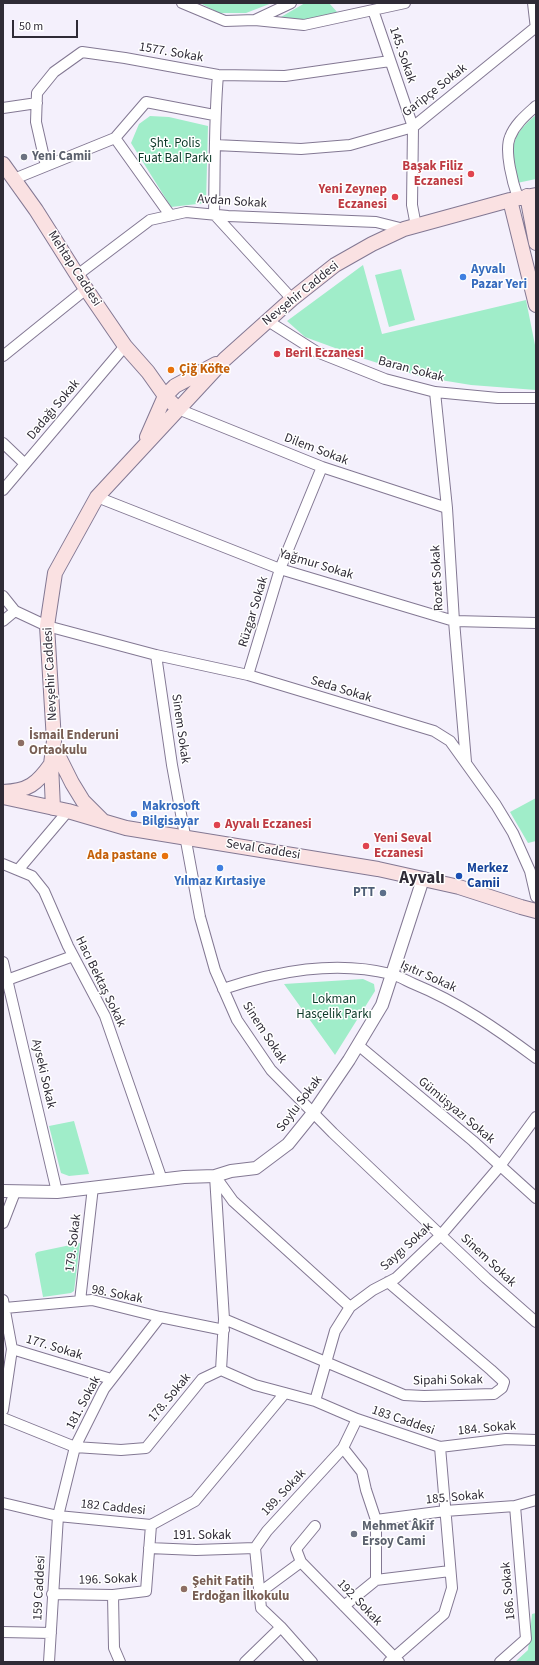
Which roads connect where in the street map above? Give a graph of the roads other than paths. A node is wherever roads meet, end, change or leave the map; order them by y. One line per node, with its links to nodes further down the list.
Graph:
1 (182, 3): 6 (street)
2 (291, 3): 6 (street)
3 (404, 3): 5 (street)
4 (533, 3): 7 (street)
5 (373, 10): 6 (street); 8 (street, 145. Sokak)
6 (254, 20)
7 (536, 28): 14 (street, Garipçe Sokak)
8 (390, 60): 9 (street, 1577. Sokak); 14 (street, 145. Sokak)
9 (218, 75): 10 (street, 1577. Sokak); 13 (street)
10 (37, 103): 12 (street); 18 (street, 1577. Sokak)
11 (536, 106): 20 (street)
12 (3, 108)
13 (214, 115): 15 (street); 16 (street)
14 (413, 127): 16 (street, Garipçe Sokak); 23 (street, 145. Sokak)
15 (115, 138): 18 (street); 22 (street)
16 (215, 145): 21 (street)
17 (3, 164): 19 (main road, Mehtap Caddesi)
18 (46, 166): 19 (street)
19 (14, 179): 25 (main road, Mehtap Caddesi)
20 (525, 197): 23 (main road, Nevşehir Caddesi); 24 (main road); 28 (main road)
21 (214, 214): 22 (street, Avdan Sokak); 23 (street, Avdan Sokak); 27 (street)
22 (170, 215): 25 (street, Avdan Sokak)
23 (410, 228): 27 (main road, Nevşehir Caddesi)
24 (536, 243)
25 (76, 276): 26 (main road, Mehtap Caddesi)
26 (86, 290): 30 (main road, Mehtap Caddesi); 31 (street)
27 (292, 299): 29 (main road, Nevşehir Caddesi)
28 (536, 305)
29 (268, 321): 32 (main road, Nevşehir Caddesi); 35 (street, Baran Sokak)
30 (125, 346): 33 (main road, Mehtap Caddesi); 42 (street, Dadağı Sokak)
31 (5, 350)
32 (225, 359): 34 (main road); 37 (main road, Nevşehir Caddesi)
33 (148, 372): 34 (main road); 36 (main road)
34 (175, 386): 36 (main road); 37 (main road)
35 (435, 392): 38 (street, Baran Sokak); 46 (street, Rozet Sokak)
36 (165, 396): 39 (main road); 41 (main road)
37 (189, 398): 39 (main road, Nevşehir Caddesi)
38 (536, 398)
39 (178, 409): 41 (main road, Nevşehir Caddesi); 43 (street, Dilem Sokak)
40 (3, 443): 42 (street)
41 (142, 447): 45 (main road, Nevşehir Caddesi)
42 (25, 464): 44 (street, Dadağı Sokak)
43 (322, 467): 46 (street, Dilem Sokak); 47 (street, Rüzgar Sokak)
44 (3, 490)
45 (97, 497): 47 (street, Yağmur Sokak); 53 (main road, Nevşehir Caddesi)
46 (447, 508): 51 (street, Rozet Sokak)
47 (280, 569): 51 (street, Yağmur Sokak); 55 (street, Rüzgar Sokak)
48 (3, 596): 49 (street)
49 (15, 611): 50 (street); 53 (street, Seda Sokak)
50 (3, 621)
51 (454, 621): 52 (street, Yağmur Sokak); 57 (street, Rozet Sokak)
52 (536, 623)
53 (48, 626): 54 (street, Seda Sokak); 56 (main road, Nevşehir Caddesi)
54 (156, 655): 55 (street, Seda Sokak); 62 (street, Sinem Sokak)
55 (248, 675): 57 (street, Seda Sokak)
56 (56, 762): 58 (main road); 60 (main road, Nevşehir Caddesi); 61 (main road)
57 (466, 762): 66 (street, Seda Sokak)
58 (3, 792)
59 (3, 796): 60 (main road, Seval Caddesi)
60 (61, 810): 61 (main road, Seval Caddesi); 64 (street)
61 (103, 821): 62 (main road, Seval Caddesi)
62 (186, 838): 65 (main road, Seval Caddesi); 74 (street, Sinem Sokak)
63 (3, 864): 64 (street, Hacı Bektaş Sokak)
64 (18, 870): 70 (street, Hacı Bektaş Sokak)
65 (422, 879): 67 (main road, Seval Caddesi); 72 (street, Soylu Sokak)
66 (536, 897)
67 (521, 907): 68 (main road, Seval Caddesi); 69 (main road, Seval Caddesi)
68 (536, 910)
69 (536, 918)
70 (73, 956): 73 (street); 81 (street, Hacı Bektaş Sokak)
71 (3, 962): 73 (street, Ayseki Sokak)
72 (392, 974): 74 (street, Işıtır Sokak); 75 (street, Soylu Sokak); 76 (street, Işıtır Sokak)
73 (7, 980): 84 (street, Ayseki Sokak)
74 (223, 989): 77 (street, Sinem Sokak)
75 (358, 1045): 77 (street, Soylu Sokak); 79 (street, Gümüşyazı Sokak)
76 (536, 1058)
77 (313, 1113): 80 (street, Soylu Sokak); 87 (street, Sinem Sokak)
78 (536, 1117): 79 (street, Saygı Sokak)
79 (500, 1166): 85 (street, Gümüşyazı Sokak); 87 (street, Saygı Sokak)
80 (215, 1176): 81 (street, Soylu Sokak); 91 (street); 93 (street)
81 (162, 1180): 82 (street, Soylu Sokak)
82 (93, 1187): 84 (street, Soylu Sokak); 89 (street, 179. Sokak)
83 (9, 1191): 84 (street, Soylu Sokak); 86 (street)
84 (57, 1192)
85 (536, 1198)
86 (3, 1223)
87 (440, 1235): 88 (street, Saygı Sokak); 94 (street, Sinem Sokak)
88 (388, 1282): 91 (street, Saygı Sokak); 97 (street, Sipahi Sokak)
89 (80, 1301): 90 (street, 98. Sokak); 92 (street, 98. Sokak)
90 (4, 1304): 96 (street)
91 (350, 1307): 97 (street, Saygı Sokak)
92 (160, 1317): 95 (street, 98. Sokak); 99 (street, 181. Sokak)
93 (224, 1319): 95 (street); 97 (street, Sipahi Sokak)
94 (536, 1322)
95 (224, 1330): 98 (street)
96 (9, 1345): 99 (street, 177. Sokak); 102 (street)
97 (326, 1362): 101 (street, Saygı Sokak)
98 (221, 1370): 100 (street, 183 Caddesi); 106 (street, 178. Sokak)
99 (111, 1379): 106 (street, 181. Sokak)
100 (285, 1393): 101 (street, 183 Caddesi); 115 (street, 182 Caddesi)
101 (315, 1402): 104 (street, 183 Caddesi)
102 (3, 1410)
103 (3, 1418): 106 (street, 178. Sokak)
104 (357, 1418): 107 (street, 183 Caddesi); 108 (street, 189. Sokak)
105 (536, 1440): 107 (street, 184. Sokak)
106 (75, 1447): 113 (street, 181. Sokak)
107 (440, 1447): 112 (street, 183 Caddesi)
108 (343, 1448): 114 (street); 118 (street, 189. Sokak)
109 (536, 1500): 111 (street, 185. Sokak)
110 (3, 1503): 113 (street, 182 Caddesi)
111 (516, 1506): 112 (street, 185. Sokak); 134 (street, 186. Sokak)
112 (445, 1511): 114 (street, 185. Sokak); 120 (street, 183 Caddesi)
113 (58, 1516): 115 (street, 182 Caddesi); 123 (street, 159 Caddesi)
114 (376, 1520): 121 (street)
115 (151, 1525): 117 (street, 196. Sokak)
116 (315, 1526): 119 (street)
117 (149, 1548): 118 (street, 191. Sokak); 124 (street, 196. Sokak)
118 (254, 1548): 122 (street)
119 (301, 1562): 122 (street); 125 (street, 192. Sokak)
120 (450, 1571): 121 (street); 129 (street, 183 Caddesi)
121 (376, 1580): 125 (street)
122 (259, 1593): 126 (street)
123 (52, 1594): 124 (street, 196. Sokak); 128 (street, 159 Caddesi)
124 (113, 1595): 131 (street)
125 (344, 1606): 129 (street, 192. Sokak)
126 (281, 1627): 132 (street); 133 (street)
127 (3, 1632): 128 (street)
128 (51, 1633): 130 (street, 159 Caddesi)
129 (394, 1660)
130 (49, 1662)
131 (120, 1662)
132 (246, 1662)
133 (312, 1662)
134 (500, 1662)

